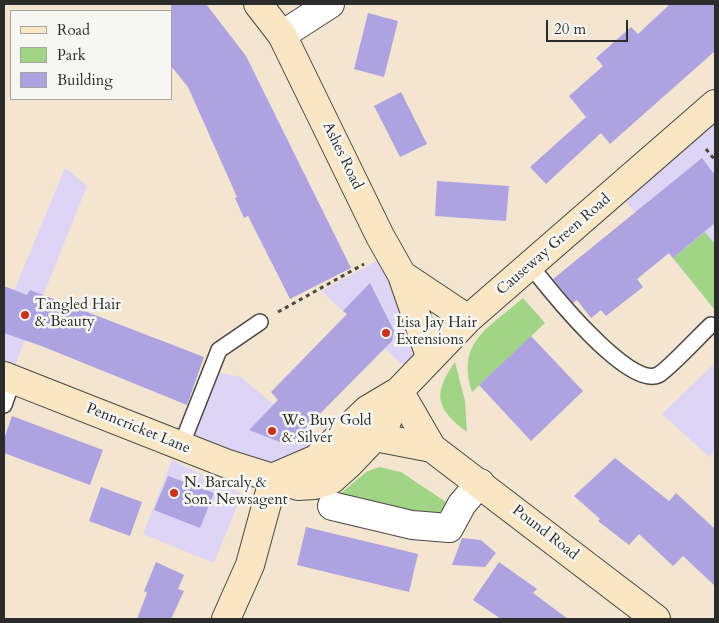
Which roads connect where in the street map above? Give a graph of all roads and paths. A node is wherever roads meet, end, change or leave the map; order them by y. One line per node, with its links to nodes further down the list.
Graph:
1 (258, 4): 3 (street, Ashes Road)
2 (330, 4): 3 (street)
3 (282, 35): 7 (street, Ashes Road)
4 (715, 104): 6 (street, Causeway Green Road)
5 (365, 264): 9 (path)
6 (530, 265): 8 (street, Causeway Green Road); 10 (lane)
7 (402, 275): 8 (street, Ashes Road); 11 (street, Ashes Road)
8 (468, 319): 11 (street, Causeway Green Road)
9 (260, 322): 15 (lane)
10 (711, 325)
11 (430, 356): 14 (street, Causeway Green Road)
12 (8, 378): 13 (lane); 15 (street, Penncricket Lane)
13 (4, 405)
14 (384, 413): 16 (street, Pound Road); 16 (street, Pound Road); 17 (street, Causeway Green Road)
15 (181, 446): 17 (street, Penncricket Lane)
16 (420, 446): 18 (street, Pound Road)
17 (274, 477): 20 (street)
18 (480, 482): 19 (street); 21 (street, Pound Road)
19 (332, 506)
20 (226, 619)
21 (656, 619)

